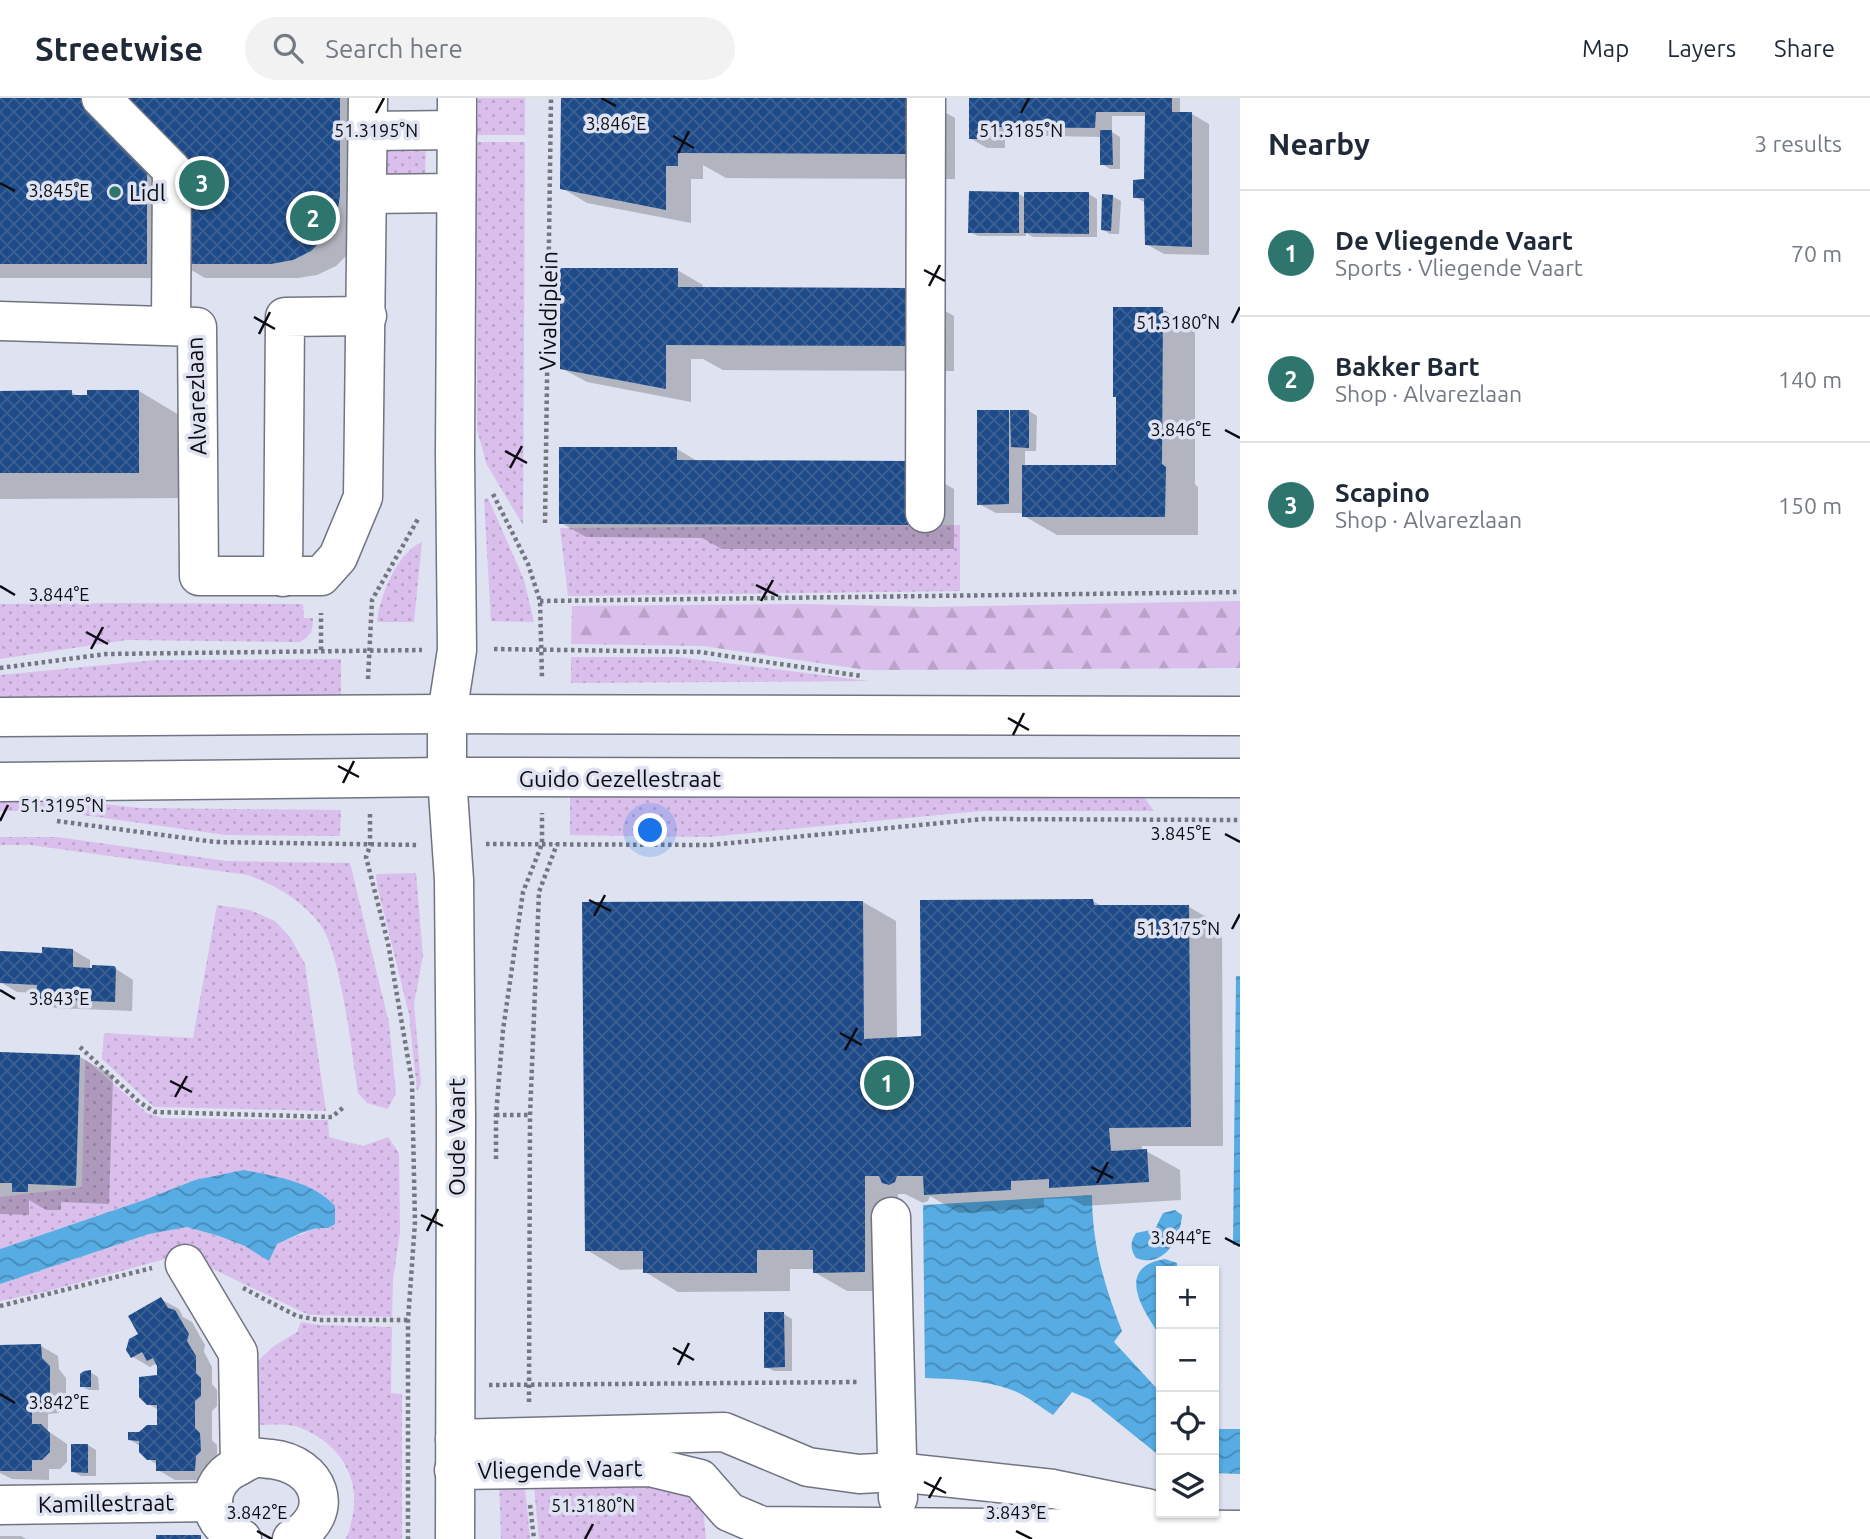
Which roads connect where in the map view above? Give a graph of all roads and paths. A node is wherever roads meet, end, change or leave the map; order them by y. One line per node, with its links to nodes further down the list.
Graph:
1 (101, 98): 10 (street, Alvarezlaan)
2 (551, 98): 14 (path, Vivaldiplein)
3 (926, 98): 12 (street)
4 (457, 114): 5 (street, Alvarezlaan); 6 (street, Alvarezlaan)
5 (368, 115): 7 (street, Alvarezlaan)
6 (456, 193): 7 (street); 11 (street, Alvarezlaan)
7 (368, 194): 8 (street, Alvarezlaan)
8 (367, 316): 15 (street, Alvarezlaan); 15 (street)
9 (0, 321): 10 (street)
10 (171, 325): 15 (street, Alvarezlaan)
11 (455, 456): 17 (path); 20 (street, Alvarezlaan)
12 (925, 513)
13 (420, 516): 18 (path)
14 (545, 523)
15 (283, 577)
16 (1240, 592): 17 (path)
17 (540, 601): 19 (path)
18 (0, 668)
19 (863, 676)
20 (447, 714): 21 (street); 22 (street); 23 (street, Oude Vaart)
21 (1240, 716)
22 (0, 717)
23 (447, 778): 24 (street, Guido Gezellestraat); 25 (street, Guido Gezellestraat); 41 (street, Oude Vaart)
24 (1240, 778)
25 (0, 782)
26 (50, 820): 53 (path)
27 (1240, 820): 28 (path)
28 (557, 844): 31 (path); 32 (path)
29 (80, 1047): 30 (path)
30 (344, 1107)
31 (496, 1115): 32 (path); 33 (path)
32 (530, 1115): 39 (path)
33 (496, 1167)
34 (891, 1217): 37 (street)
35 (185, 1264): 42 (street)
36 (493, 1372): 38 (path)
37 (895, 1380): 39 (path); 43 (street)
38 (493, 1385): 39 (path); 40 (path)
39 (529, 1385): 40 (path)
40 (516, 1448): 41 (street, Vliegende Vaart); 44 (street, Vliegende Vaart); 47 (street, Vliegende Vaart); 55 (path)
41 (454, 1455): 54 (street, Oude Vaart)
42 (240, 1465): 45 (street); 52 (street)
43 (897, 1472): 44 (street, Vliegende Vaart); 49 (street); 50 (street, Vliegende Vaart)
44 (859, 1474): 49 (street)
45 (213, 1502): 46 (street, Kamillestraat); 51 (street)
46 (0, 1505)
47 (729, 1526): 49 (street, Vliegende Vaart)
48 (1240, 1530): 50 (street, Vliegende Vaart)
49 (881, 1533): 50 (street, Vliegende Vaart)
50 (1198, 1535)
51 (241, 1539)
52 (292, 1539)
53 (408, 1539)
54 (455, 1539)
55 (534, 1539)

